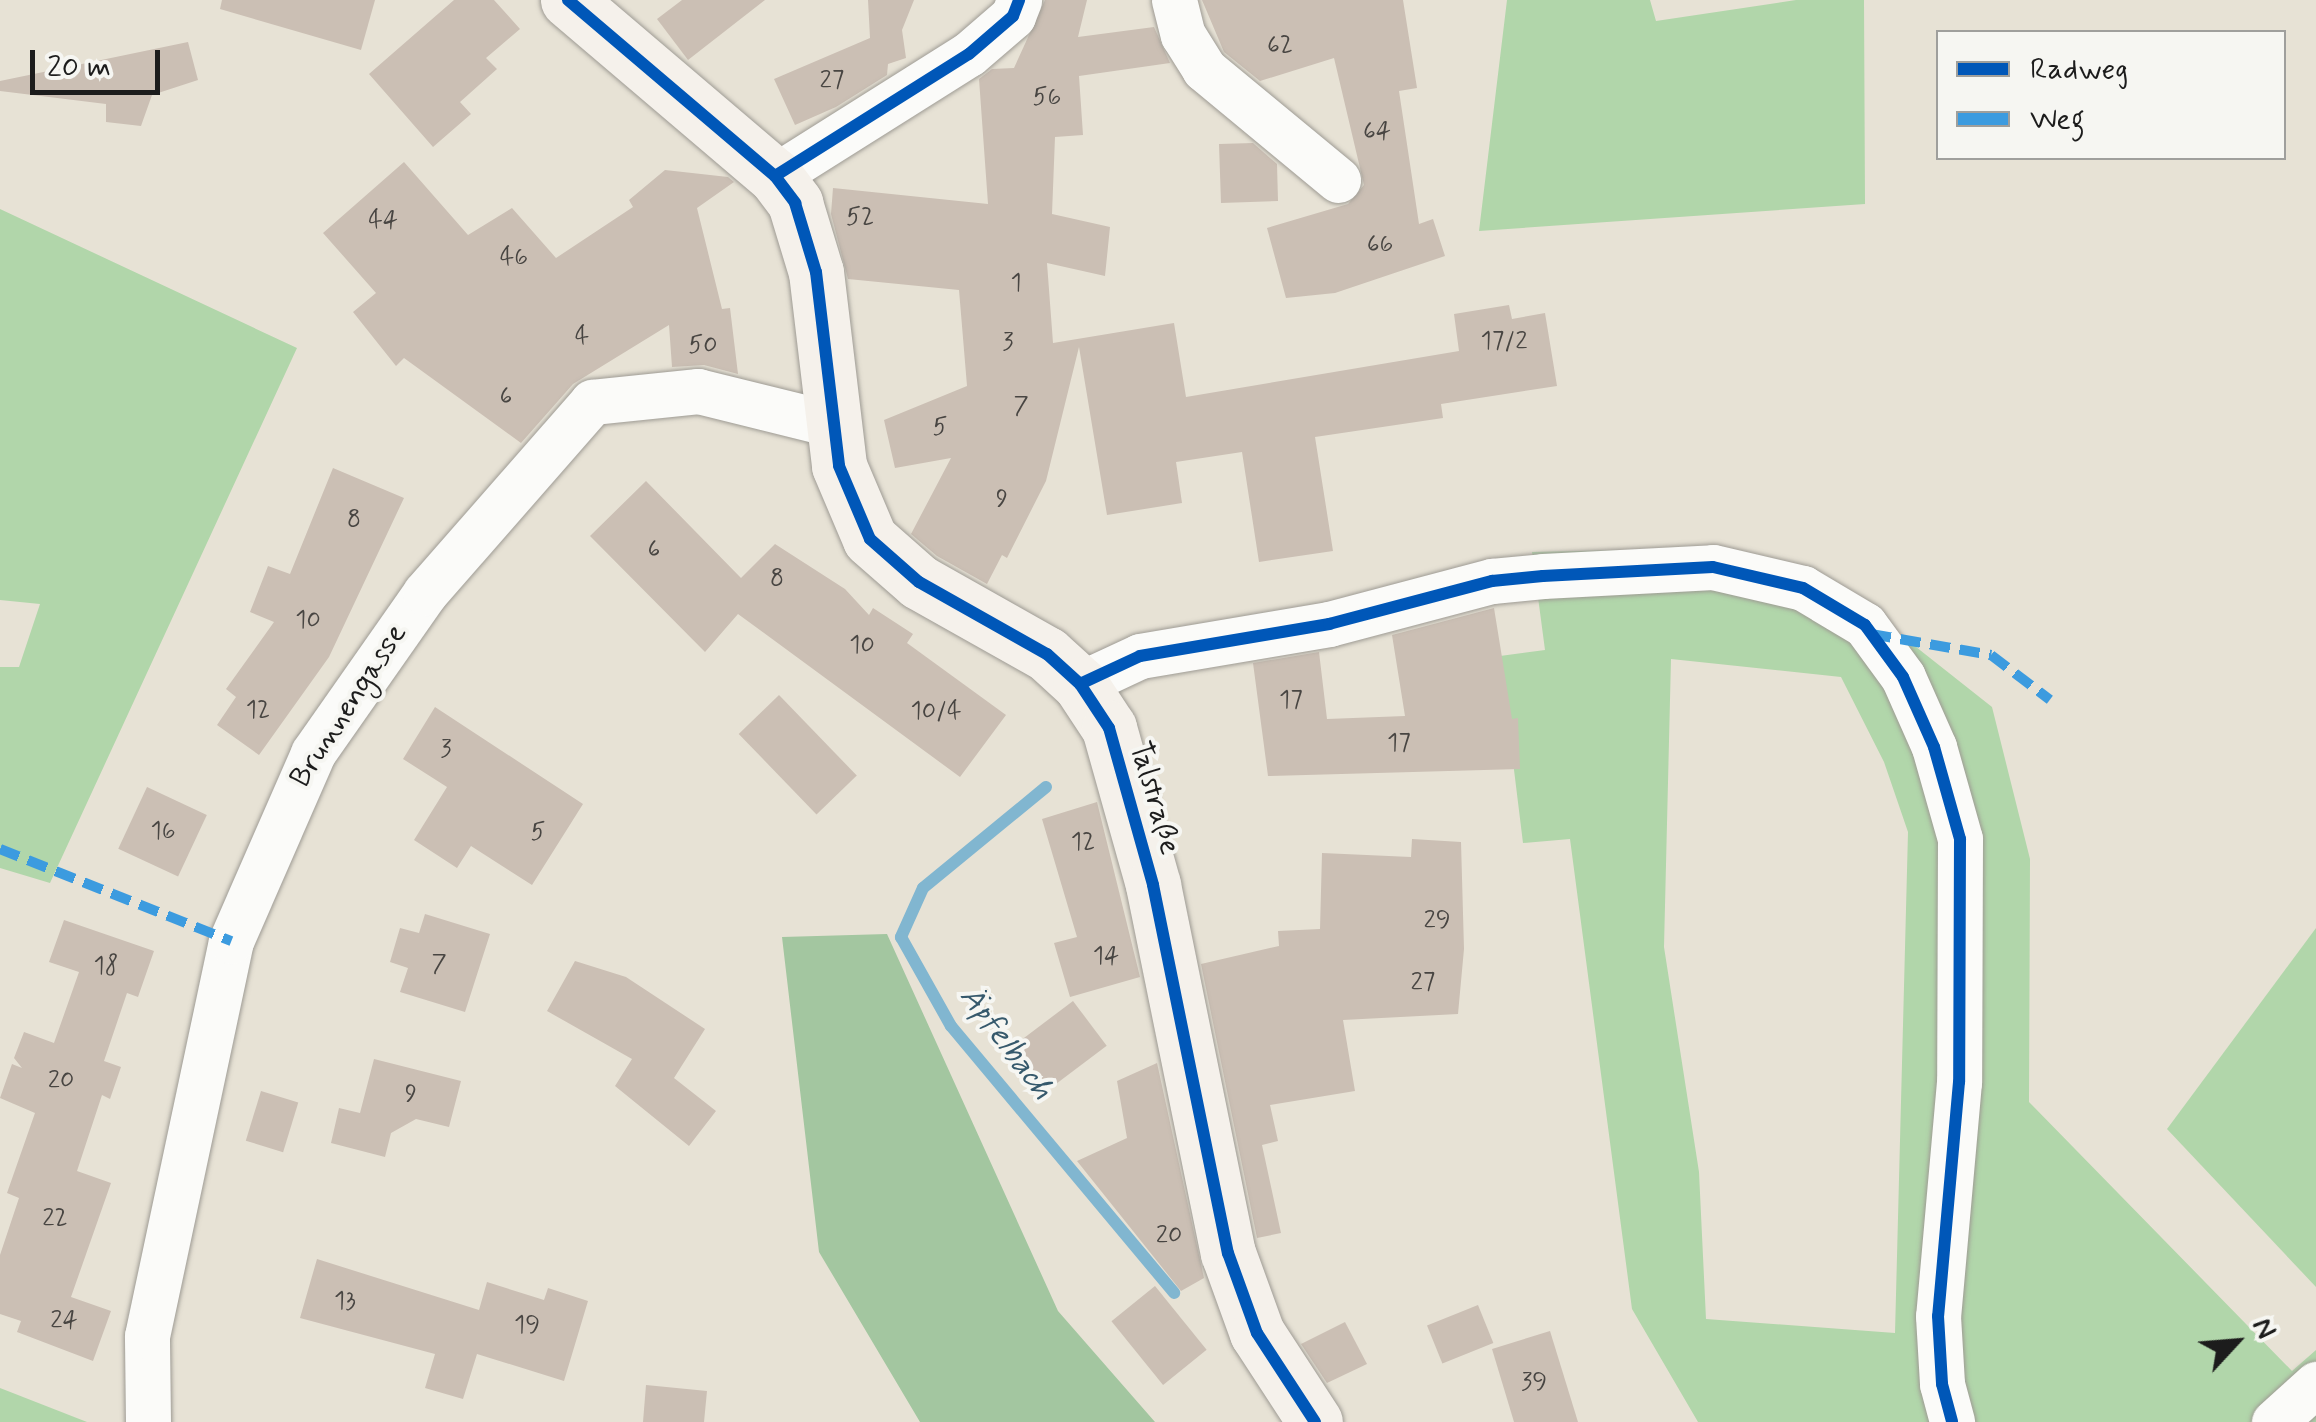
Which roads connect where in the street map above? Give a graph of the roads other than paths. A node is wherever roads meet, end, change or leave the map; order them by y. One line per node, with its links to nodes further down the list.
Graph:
1 (568, 0): 4 (street, Talstraße)
2 (1020, 0): 4 (street)
3 (1174, 0): 5 (street)
4 (776, 176): 6 (street, Talstraße)
5 (1338, 180)
6 (831, 424): 7 (street, Talstraße); 9 (street, Brunnengasse)
7 (1080, 684): 10 (street, Talstraße); 11 (street)
8 (2316, 1384): 12 (street)
9 (148, 1422)
10 (1315, 1422)
11 (1952, 1422)
12 (2274, 1422)

